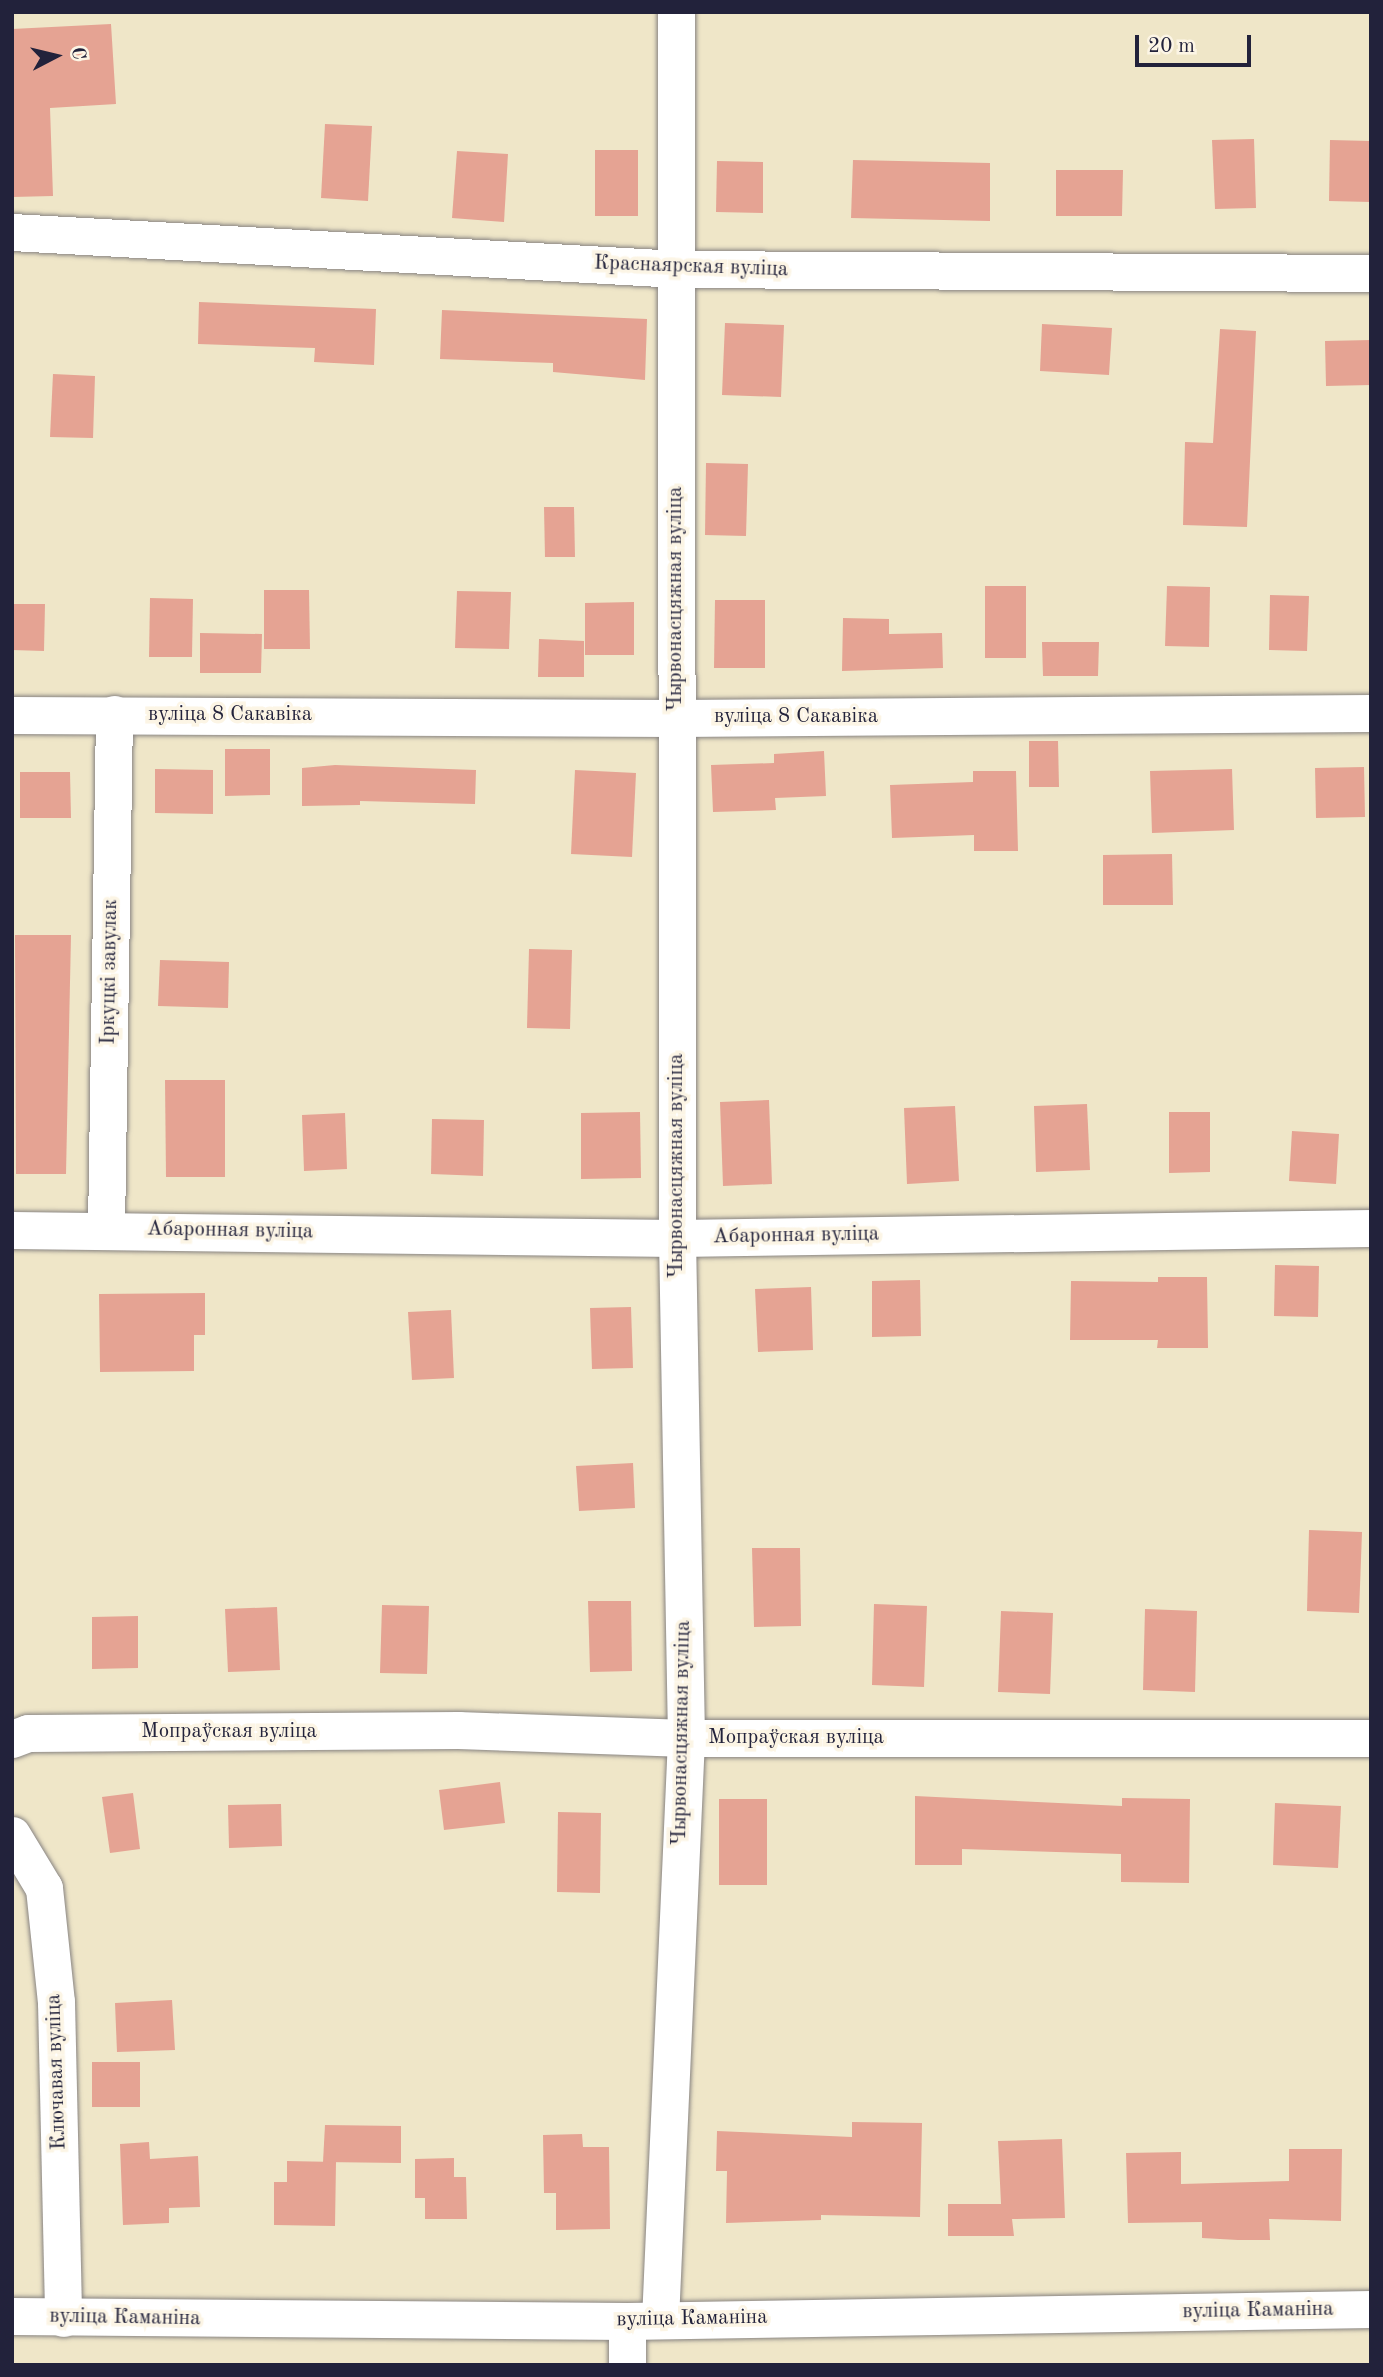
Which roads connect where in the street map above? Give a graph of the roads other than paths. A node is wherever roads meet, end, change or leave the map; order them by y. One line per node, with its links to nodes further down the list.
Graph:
1 (676, 12): 3 (street, Чырвонасцяжная вуліца)
2 (12, 232): 3 (street, Краснаярская вуліца)
3 (677, 270): 4 (street, Краснаярская вуліца); 8 (street, Чырвонасцяжная вуліца)
4 (1371, 273)
5 (1371, 713): 8 (street, вуліца 8 Сакавіка)
6 (12, 715): 7 (street, вуліца 8 Сакавіка)
7 (114, 715): 8 (street, вуліца 8 Сакавіка); 10 (street, Іркуцкі завулак)
8 (676, 718): 12 (street, Чырвонасцяжная вуліца)
9 (1371, 1228): 12 (street, Абаронная вуліца)
10 (106, 1229): 11 (street, Абаронная вуліца); 12 (street, Абаронная вуліца)
11 (12, 1230)
12 (677, 1238): 13 (street, Чырвонасцяжная вуліца)
13 (686, 1738): 14 (street, Мопраўская вуліца); 15 (street, Мопраўская вуліца); 20 (street, Чырвонасцяжная вуліца)
14 (1371, 1738)
15 (12, 1739)
16 (12, 1835): 19 (street, Ключавая вуліца)
17 (1371, 2309): 20 (street, вуліца Каманіна)
18 (12, 2316): 19 (street, вуліца Каманіна)
19 (63, 2318): 20 (street, вуліца Каманіна)
20 (644, 2320): 21 (street, Чырвонасцяжная вуліца)
21 (627, 2365)

